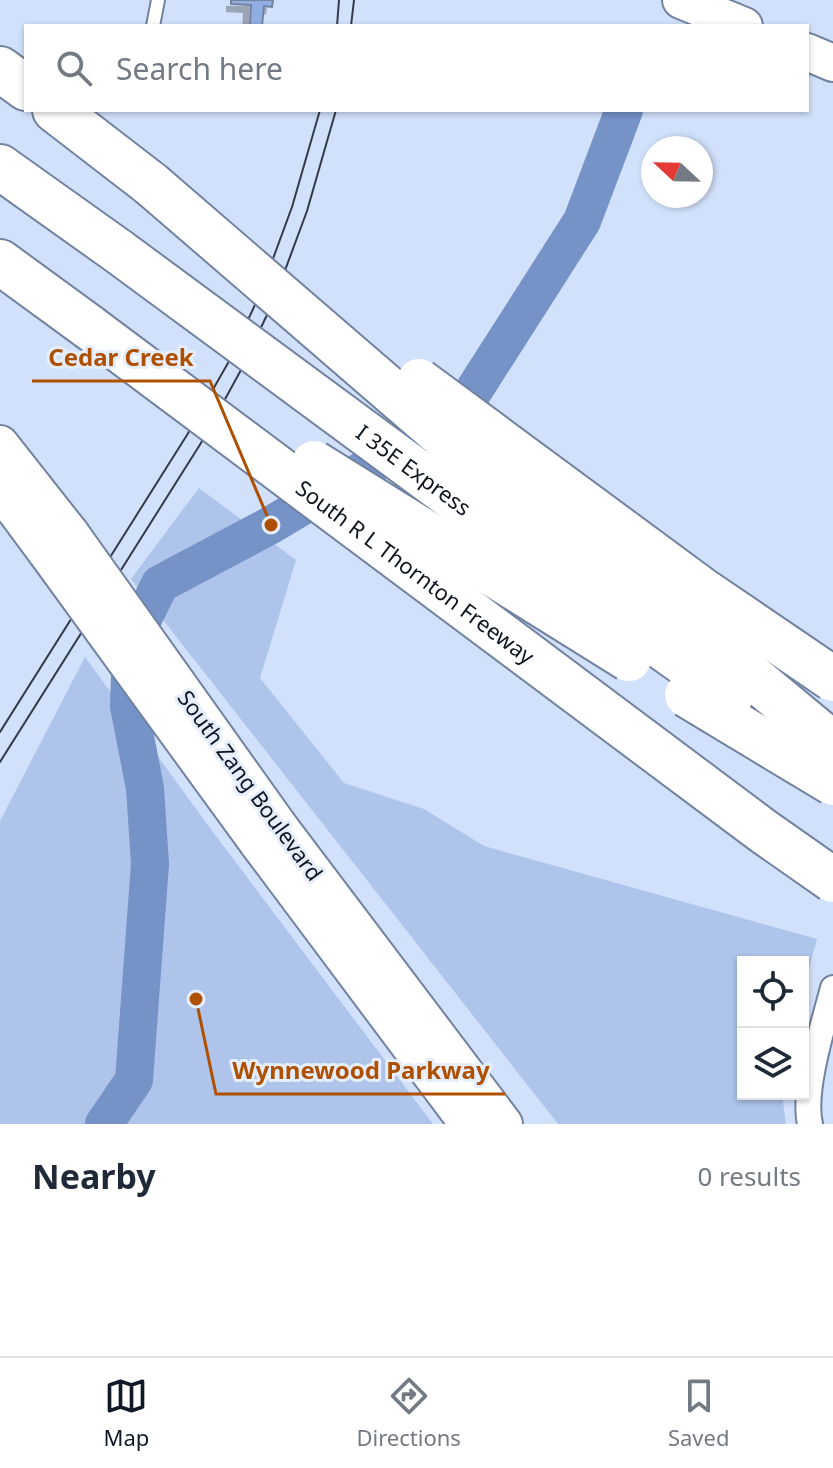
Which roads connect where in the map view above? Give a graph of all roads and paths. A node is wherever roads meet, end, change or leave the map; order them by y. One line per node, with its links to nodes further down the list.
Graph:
1 (158, 0): 3 (lane)
2 (681, 0): 4 (main road)
3 (153, 24)
4 (739, 24)
5 (809, 53): 6 (main road)
6 (833, 63)
7 (0, 69): 8 (highway)
8 (24, 87)
9 (58, 112): 11 (highway)
10 (0, 167): 19 (highway, I 35E Express, bridge)
11 (151, 184): 17 (highway, bridge); 18 (highway, bridge)
12 (0, 262): 13 (highway, South R L Thornton Freeway)
13 (89, 327): 20 (highway, bridge); 22 (highway, South R L Thornton Freeway, bridge)
14 (0, 444): 16 (main road, South Zang Boulevard)
15 (0, 490): 16 (main road, South Zang Boulevard)
16 (58, 543): 21 (main road, South Zang Boulevard, bridge)
17 (833, 679)
18 (833, 744)
19 (833, 767)
20 (833, 783)
21 (268, 834): 24 (main road, South Zang Boulevard); 25 (main road, South Zang Boulevard)
22 (833, 880)
23 (833, 988): 26 (street)
24 (468, 1124)
25 (504, 1124)
26 (810, 1124)

